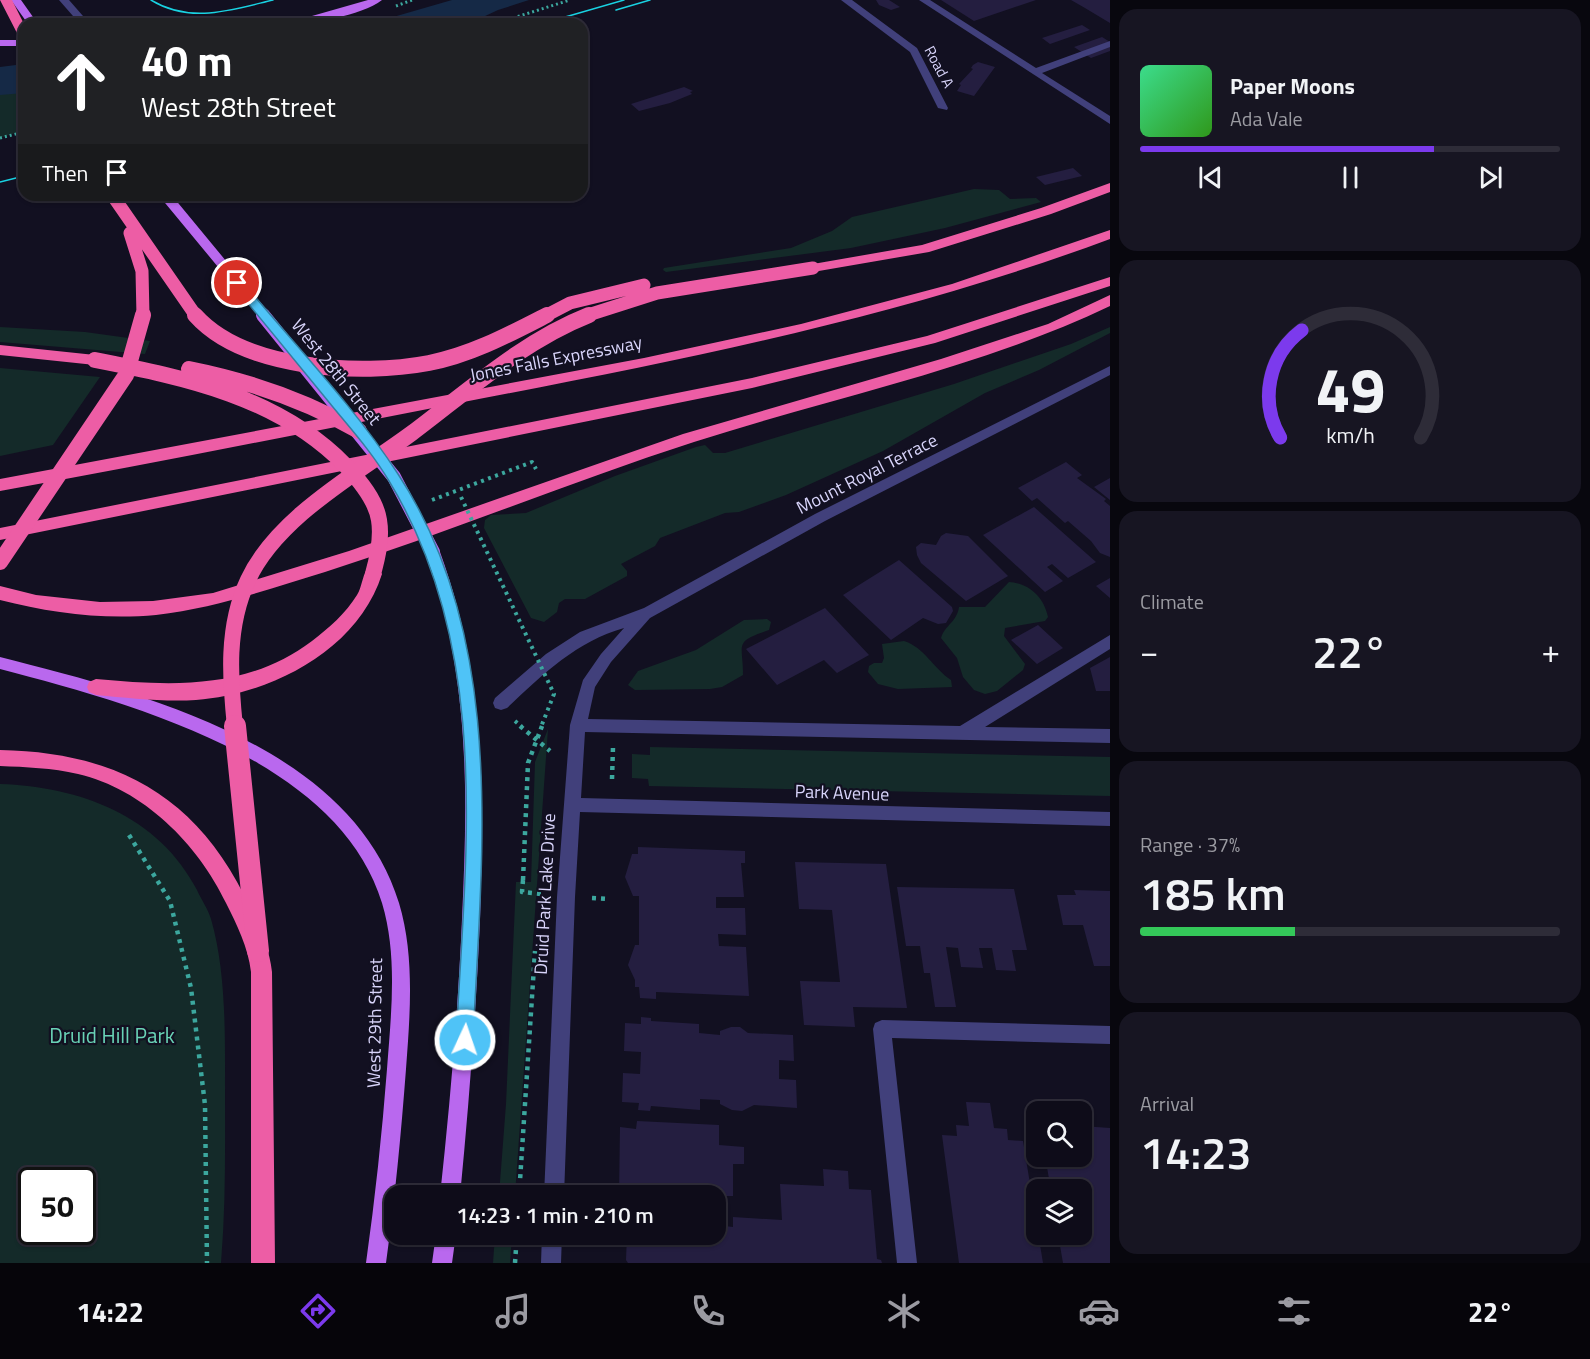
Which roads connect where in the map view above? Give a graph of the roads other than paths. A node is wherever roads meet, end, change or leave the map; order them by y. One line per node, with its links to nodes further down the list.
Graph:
1 (6, 0): 10 (highway)
2 (16, 0): 7 (main road)
3 (64, 0): 8 (street)
4 (377, 0): 9 (main road)
5 (846, 0): 15 (street, Road A)
6 (924, 0): 14 (street)
7 (29, 18)
8 (80, 18)
9 (316, 18)
10 (18, 23)
11 (0, 43): 12 (main road)
12 (18, 43)
13 (1110, 44): 14 (street)
14 (1035, 72): 16 (street)
15 (943, 108)
16 (1110, 121)
17 (1110, 187): 22 (highway)
18 (116, 201): 31 (highway, bridge)
19 (117, 201): 22 (highway, bridge)
20 (170, 201): 28 (main road, West 28th Street, bridge)
21 (1110, 234): 29 (highway, Jones Falls Expressway)
22 (813, 268): 44 (highway, bridge)
23 (1110, 280): 30 (highway)
24 (1110, 300): 32 (highway)
25 (0, 350): 26 (highway)
26 (95, 360): 28 (highway, bridge); 36 (highway, bridge)
27 (1110, 369): 33 (street, Mount Royal Terrace)
28 (359, 431): 46 (main road, West 28th Street, bridge)
29 (0, 485)
30 (0, 534)
31 (0, 562)
32 (0, 592)
33 (644, 615): 37 (street); 38 (street, Druid Park Lake Drive)
34 (1110, 641): 39 (street)
35 (0, 663): 36 (main road, West 29th Street)
36 (96, 687): 51 (main road, West 29th Street)
37 (501, 703)
38 (578, 725): 39 (street); 42 (street, Druid Park Lake Drive)
39 (962, 733): 40 (street)
40 (1110, 736)
41 (0, 758): 44 (highway, bridge)
42 (573, 805): 43 (street, Park Avenue); 47 (street, Druid Park Lake Drive)
43 (1110, 819)
44 (258, 951): 50 (highway)
45 (1110, 1035): 54 (street)
46 (451, 1185)
47 (554, 1185)
48 (444, 1245): 52 (main road)
49 (552, 1245): 53 (street)
50 (263, 1263)
51 (376, 1263)
52 (442, 1263)
53 (551, 1263)
54 (907, 1263)

